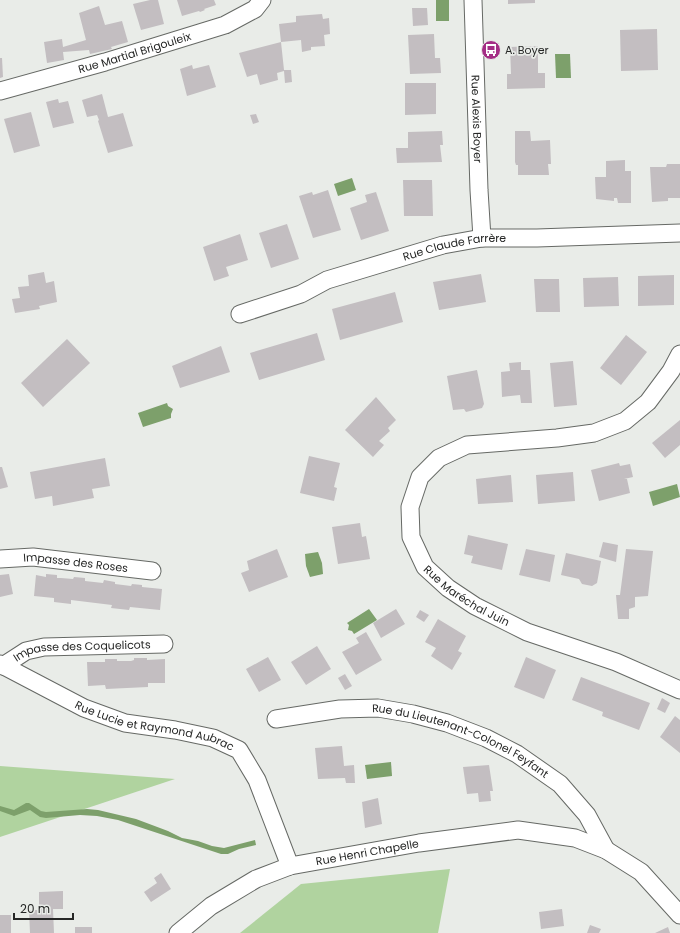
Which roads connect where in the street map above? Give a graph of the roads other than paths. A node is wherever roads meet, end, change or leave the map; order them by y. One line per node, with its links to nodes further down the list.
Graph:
1 (262, 0): 3 (street, Rue Martial Brigouleix)
2 (474, 0): 5 (street, Rue Alexis Boyer)
3 (0, 91)
4 (680, 233): 5 (street, Rue Claude Farrère)
5 (482, 238): 6 (street, Rue Claude Farrère)
6 (240, 314)
7 (680, 354): 12 (street, Rue Maréchal Juin)
8 (0, 560): 9 (street, Impasse des Roses)
9 (152, 571)
10 (164, 644): 11 (street, Impasse des Coquelicots)
11 (2, 665): 15 (street, Rue Lucie et Raymond Aubrac)
12 (679, 686)
13 (276, 719): 14 (street, Rue du Lieutenant-Colonel Feyfant)
14 (606, 850): 15 (street, Rue Henri Chapelle); 16 (street, Rue Henri Chapelle)
15 (290, 866): 17 (street, Rue Henri Chapelle)
16 (680, 915)
17 (178, 933)

